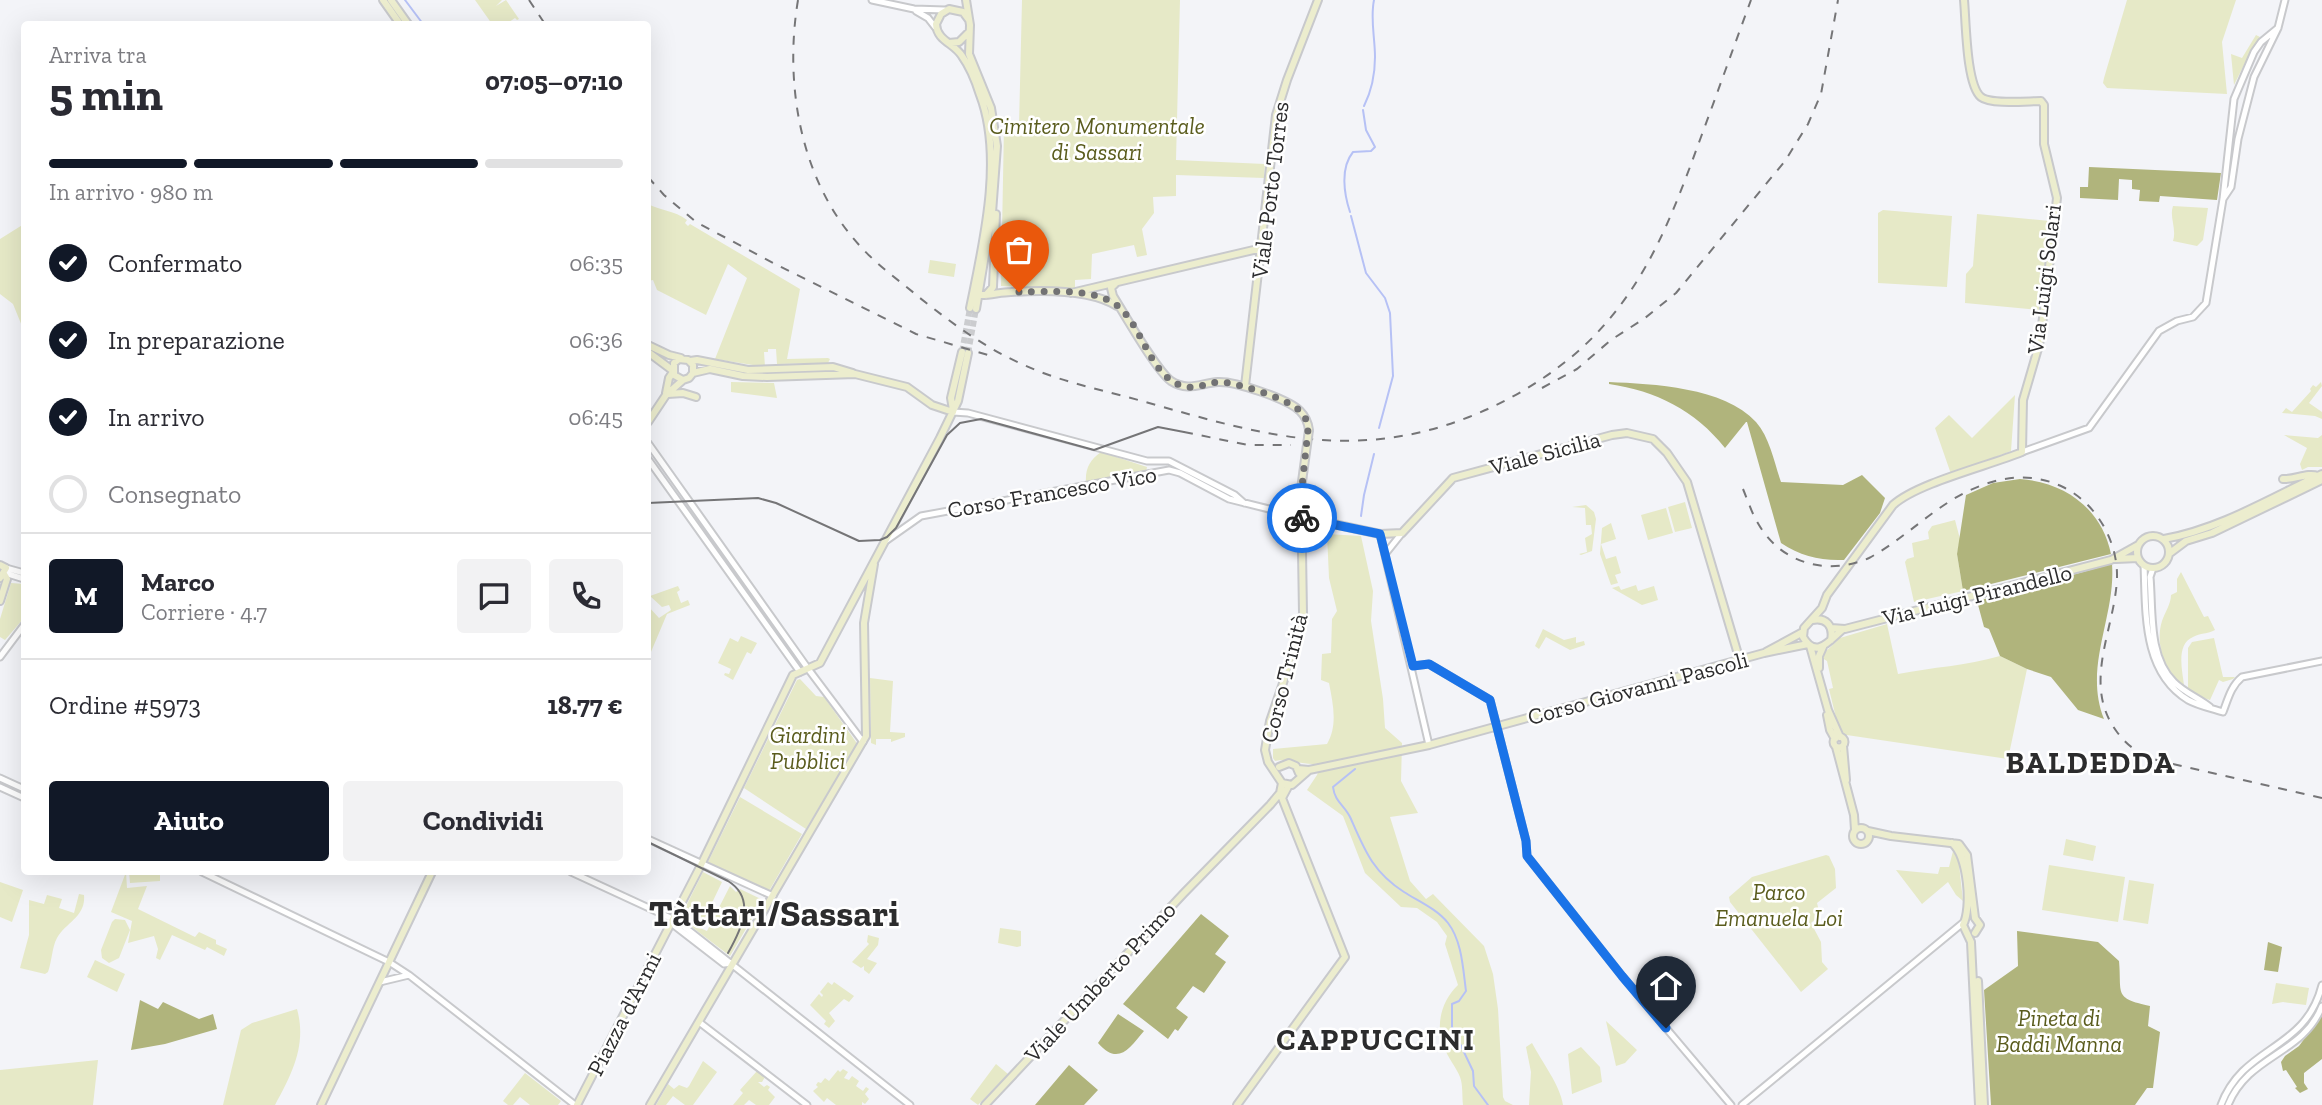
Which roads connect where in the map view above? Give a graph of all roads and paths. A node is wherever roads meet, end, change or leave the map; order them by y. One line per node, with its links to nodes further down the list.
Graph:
1 (383, 0): 12 (main road)
2 (391, 0): 13 (main road)
3 (872, 0): 9 (street)
4 (966, 0): 11 (main road)
5 (1318, 0): 24 (main road, Viale Porto Torres)
6 (1964, 0): 47 (main road, Via Luigi Solari)
7 (2285, 0): 14 (street)
8 (958, 1): 10 (main road)
9 (914, 9): 10 (street); 15 (street)
10 (948, 10): 11 (main road); 15 (main road)
11 (969, 20): 16 (main road)
12 (398, 21)
13 (406, 21)
14 (2278, 28): 17 (street); 18 (street)
15 (937, 29): 19 (main road)
16 (969, 31): 19 (main road); 22 (main road)
17 (2267, 36): 18 (street); 20 (street)
18 (2275, 36): 21 (street)
19 (944, 40): 27 (main road)
20 (2261, 41): 21 (street); 23 (street)
21 (2270, 47): 23 (street)
22 (995, 189): 25 (main road); 30 (main road)
23 (2223, 199): 47 (street)
24 (1262, 248): 26 (main road); 41 (main road, Viale Porto Torres)
25 (993, 279): 28 (main road); 30 (main road)
26 (1116, 282): 29 (main road); 31 (main road)
27 (974, 287): 30 (main road); 30 (main road)
28 (1010, 292): 29 (main road); 30 (main road)
29 (1072, 293): 31 (main road)
30 (982, 295)
31 (1121, 310): 41 (main road, Corso Trinità)
32 (651, 346): 35 (main road)
33 (965, 352): 44 (main road)
34 (651, 354): 37 (main road)
35 (682, 358): 36 (main road); 37 (main road)
36 (690, 361): 38 (main road); 39 (main road)
37 (671, 373): 40 (main road); 42 (main road)
38 (855, 374): 39 (main road); 44 (main road)
39 (695, 375): 40 (main road)
40 (683, 380): 42 (main road)
41 (1245, 386): 54 (main road, Corso Trinità, bridge)
42 (666, 395): 43 (main road); 45 (main road)
43 (695, 397)
44 (953, 412): 48 (street, Corso Francesco Vico); 59 (main road)
45 (651, 418)
46 (651, 447): 88 (street)
47 (2022, 452): 73 (main road)
48 (1149, 461): 50 (street); 53 (street, Corso Francesco Vico)
49 (651, 462): 89 (street)
50 (1149, 474): 53 (street, Corso Francesco Vico); 59 (street, Corso Francesco Vico)
51 (2321, 477): 52 (main road); 58 (main road); 61 (main road)
52 (2283, 479)
53 (1245, 504): 54 (street)
54 (1301, 517): 56 (main road); 95 (main road, Corso Trinità)
55 (1402, 533): 57 (main road); 62 (street); 85 (main road, Viale Sicilia)
56 (1380, 534): 57 (main road); 62 (street)
57 (1391, 534): 62 (street)
58 (2164, 539): 60 (main road); 61 (main road)
59 (887, 540): 63 (main road)
60 (2138, 545): 64 (main road); 65 (main road, Via Luigi Pirandello)
61 (2170, 552): 67 (main road)
62 (1386, 553): 87 (street)
63 (876, 556): 70 (main road); 72 (main road)
64 (2138, 558): 65 (main road, Via Luigi Pirandello); 66 (main road)
65 (2111, 560): 78 (main road, Via Luigi Pirandello)
66 (2144, 565): 67 (main road); 91 (street)
67 (2154, 568): 91 (street)
68 (2, 572): 69 (street); 71 (main road)
69 (21, 575)
70 (853, 599): 72 (main road); 88 (main road)
71 (0, 601)
72 (866, 603): 93 (main road)
73 (1822, 608): 74 (main road); 75 (main road)
74 (1812, 620): 75 (main road); 79 (main road)
75 (1826, 621): 76 (main road)
76 (1831, 628): 78 (main road, Via Luigi Pirandello); 80 (main road)
77 (21, 629): 84 (street)
78 (1842, 630): 80 (main road, Via Luigi Pirandello)
79 (1803, 632): 81 (main road); 83 (main road, Corso Giovanni Pascoli)
80 (1830, 640): 82 (main road)
81 (1809, 645): 82 (main road); 83 (main road, Corso Giovanni Pascoli); 90 (main road)
82 (1823, 647): 90 (main road)
83 (1764, 653): 85 (main road, Corso Giovanni Pascoli)
84 (0, 657)
85 (1741, 661): 92 (main road, Corso Giovanni Pascoli)
86 (2322, 662): 91 (street)
87 (1413, 666): 92 (street); 94 (street)
88 (809, 670): 89 (main road); 93 (street)
89 (800, 672): 107 (main road, Piazza d'Armi)
90 (1819, 673): 103 (main road)
91 (2210, 708)
92 (1496, 726): 94 (main road, Corso Giovanni Pascoli); 132 (street)
93 (863, 742): 111 (main road)
94 (1429, 745): 97 (main road, Corso Giovanni Pascoli)
95 (1266, 759): 96 (main road); 99 (main road)
96 (1279, 767): 97 (main road); 99 (main road)
97 (1298, 773): 99 (main road, Corso Giovanni Pascoli)
98 (0, 778): 101 (street)
99 (1282, 782): 130 (main road, Viale Umberto Primo); 131 (main road)
100 (0, 787): 102 (street)
101 (21, 788)
102 (21, 797)
103 (1862, 830): 104 (main road); 106 (main road); 106 (main road)
104 (1891, 836): 106 (main road); 114 (main road)
105 (651, 840): 107 (street)
106 (1868, 840)
107 (701, 864): 111 (street); 115 (main road, Piazza d'Armi)
108 (208, 875): 118 (street)
109 (431, 875): 118 (main road)
110 (578, 875): 112 (street)
111 (773, 896): 119 (main road)
112 (655, 910): 113 (street); 115 (street)
113 (653, 918)
114 (1969, 920): 116 (street); 117 (main road); 117 (main road)
115 (672, 921): 119 (street); 126 (main road, Piazza d'Armi)
116 (1955, 930): 117 (street); 133 (street)
117 (1970, 933): 134 (main road); 135 (main road)
118 (389, 962): 120 (street); 121 (main road)
119 (732, 964): 124 (main road); 129 (street)
120 (409, 975): 121 (street); 126 (street)
121 (380, 982): 125 (main road)
122 (2322, 985): 136 (street)
123 (2322, 1006): 137 (street)
124 (699, 1022): 127 (main road); 128 (street)
125 (321, 1105)
126 (576, 1105)
127 (650, 1105)
128 (807, 1105)
129 (910, 1105)
130 (985, 1105)
131 (1237, 1105)
132 (1731, 1105)
133 (1742, 1105)
134 (1979, 1105)
135 (1984, 1105)
136 (2221, 1105)
137 (2228, 1105)

